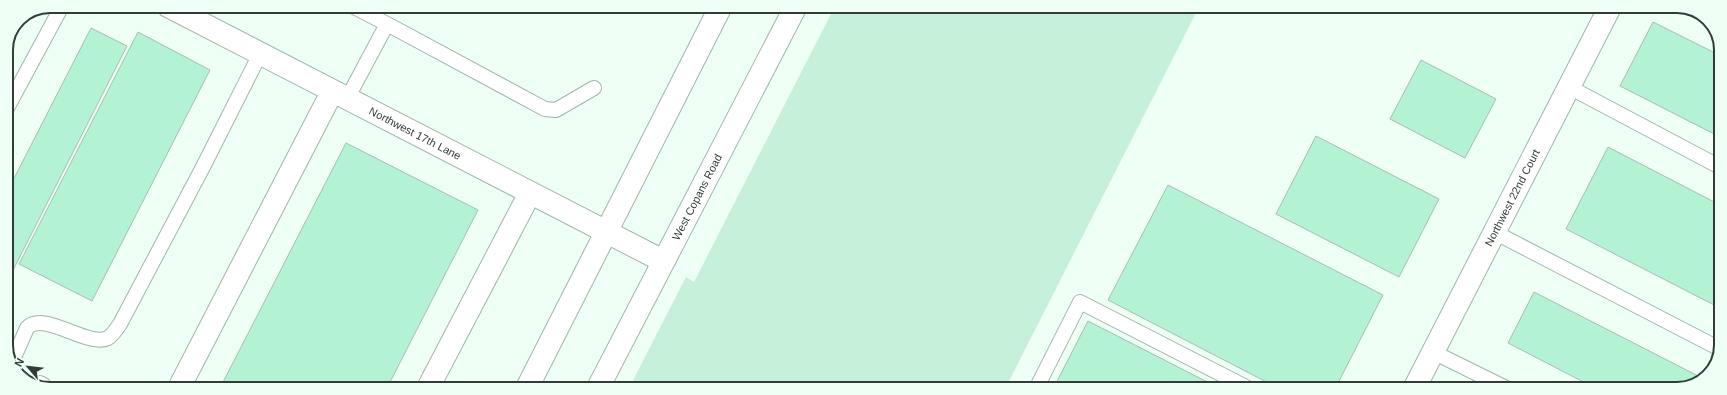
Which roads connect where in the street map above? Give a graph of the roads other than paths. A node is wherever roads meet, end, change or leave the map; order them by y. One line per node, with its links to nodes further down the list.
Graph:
1 (58, 13): 12 (lane)
2 (181, 13): 8 (street, Northwest 17th Lane)
3 (366, 13): 7 (lane)
4 (717, 13): 15 (street)
5 (792, 13): 17 (street, West Copans Road)
6 (1607, 13): 9 (street, Northwest 22nd Court)
7 (387, 24): 10 (lane); 11 (lane)
8 (260, 54): 11 (street, Northwest 17th Lane); 20 (lane)
9 (1569, 87): 13 (lane); 16 (street, Northwest 22nd Court)
10 (594, 88)
11 (340, 96): 14 (street, Northwest 17th Lane); 21 (street)
12 (13, 97)
13 (1714, 164)
14 (530, 193): 15 (street, Northwest 17th Lane); 22 (street)
15 (607, 232): 17 (street, Northwest 17th Lane); 23 (street)
16 (1494, 232): 18 (lane); 19 (street, Northwest 22nd Court)
17 (663, 261): 24 (street, West Copans Road)
18 (1714, 346)
19 (1433, 352): 27 (street, Northwest 22nd Court); 28 (lane)
20 (15, 356)
21 (182, 382)
22 (431, 382)
23 (530, 382)
24 (601, 382)
25 (1040, 382): 26 (lane)
26 (1236, 382)
27 (1418, 382)
28 (1494, 382)

